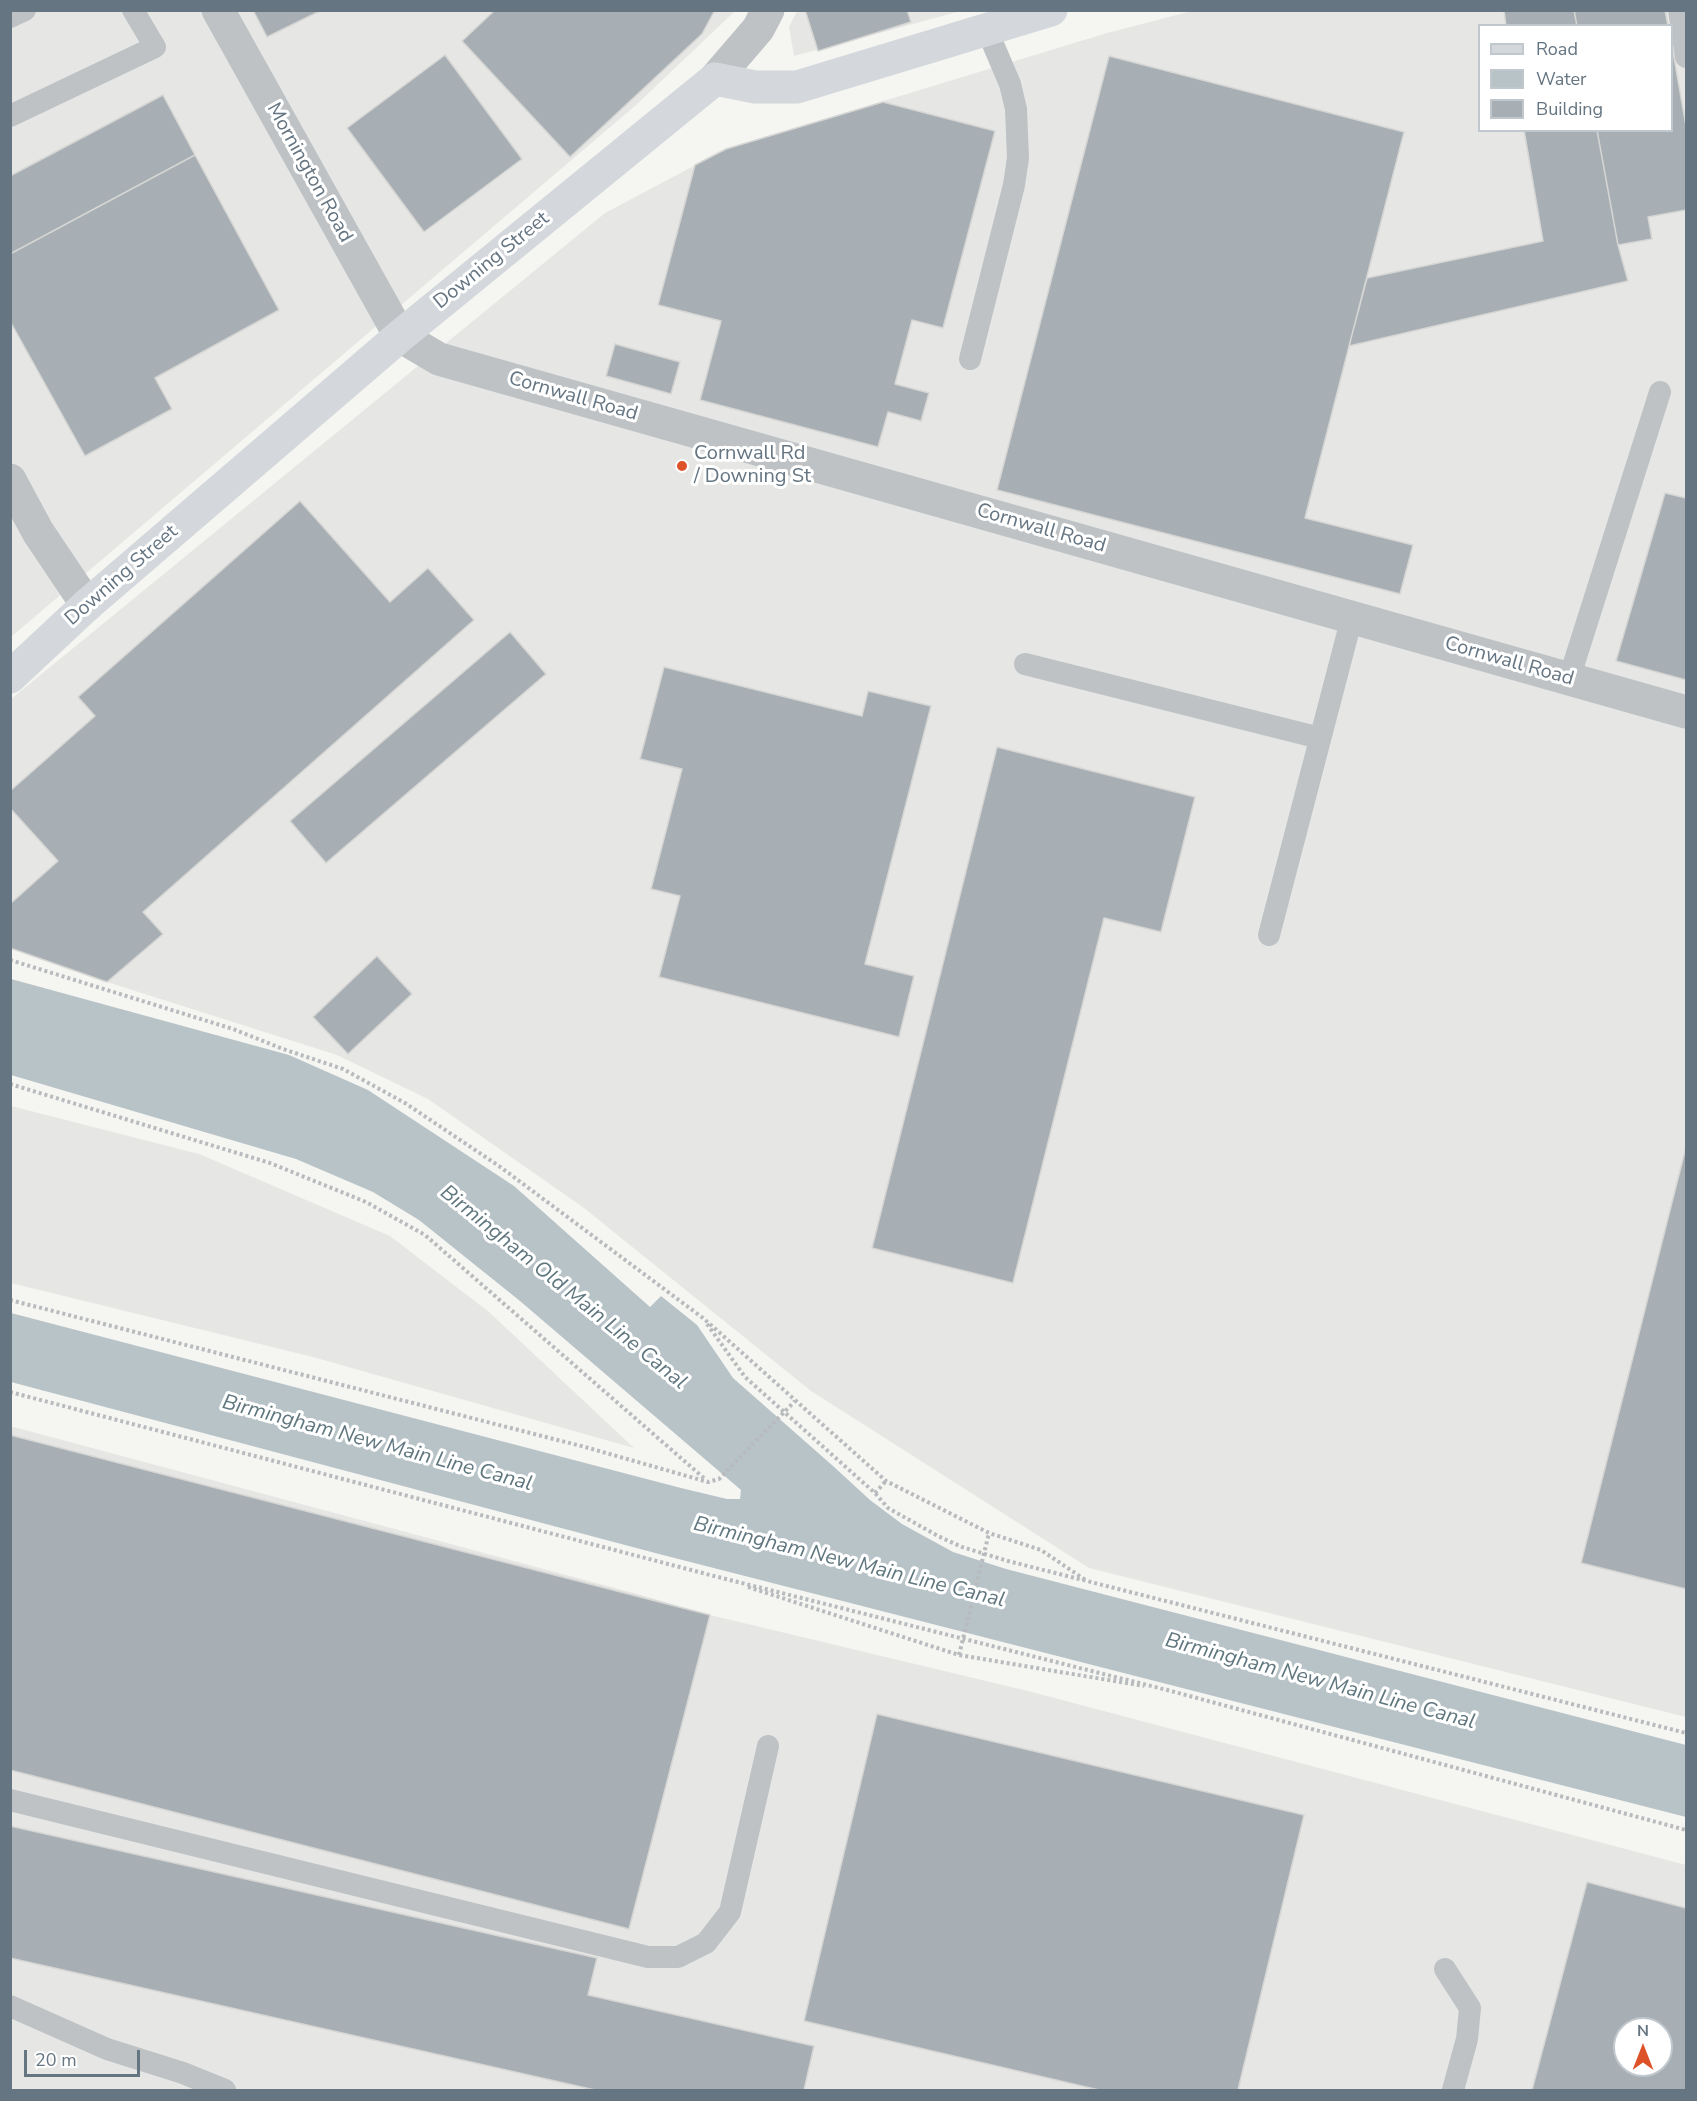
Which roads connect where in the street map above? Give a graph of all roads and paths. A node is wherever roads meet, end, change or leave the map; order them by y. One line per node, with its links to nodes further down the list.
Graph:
1 (24, 10): 7 (lane)
2 (133, 10): 11 (lane)
3 (218, 10): 12 (street, Mornington Road)
4 (768, 10): 10 (street)
5 (1051, 10): 8 (street)
6 (1679, 10): 9 (lane)
7 (10, 17)
8 (987, 30): 10 (street); 13 (lane)
9 (1686, 57)
10 (715, 79): 12 (street, Downing Street)
11 (10, 116)
12 (400, 336): 16 (street, Downing Street); 17 (street, Cornwall Road)
13 (970, 359)
14 (1660, 392): 20 (lane)
15 (10, 480): 16 (street)
16 (87, 605): 19 (street, Downing Street)
17 (1352, 617): 20 (street, Cornwall Road); 22 (lane)
18 (1025, 664): 22 (lane)
19 (10, 677)
20 (1569, 679): 21 (street, Cornwall Road)
21 (1686, 712)
22 (1320, 738): 23 (lane)
23 (1269, 935)
24 (10, 960): 27 (path)
25 (10, 1084): 31 (path)
26 (10, 1300): 31 (path)
27 (703, 1318): 29 (path); 32 (path)
28 (10, 1392): 34 (path)
29 (795, 1401): 30 (path); 31 (path)
30 (886, 1481): 32 (path); 33 (path)
31 (708, 1482)
32 (875, 1493): 35 (path)
33 (989, 1533): 35 (path); 36 (path)
34 (714, 1576): 36 (path); 37 (path)
35 (1086, 1581): 38 (path)
36 (959, 1655): 37 (path)
37 (1171, 1691): 41 (path)
38 (1686, 1733)
39 (768, 1746): 40 (lane)
40 (10, 1800)
41 (1686, 1830)
42 (1445, 1969): 45 (lane)
43 (10, 2006): 44 (lane)
44 (225, 2091)
45 (1453, 2091)

